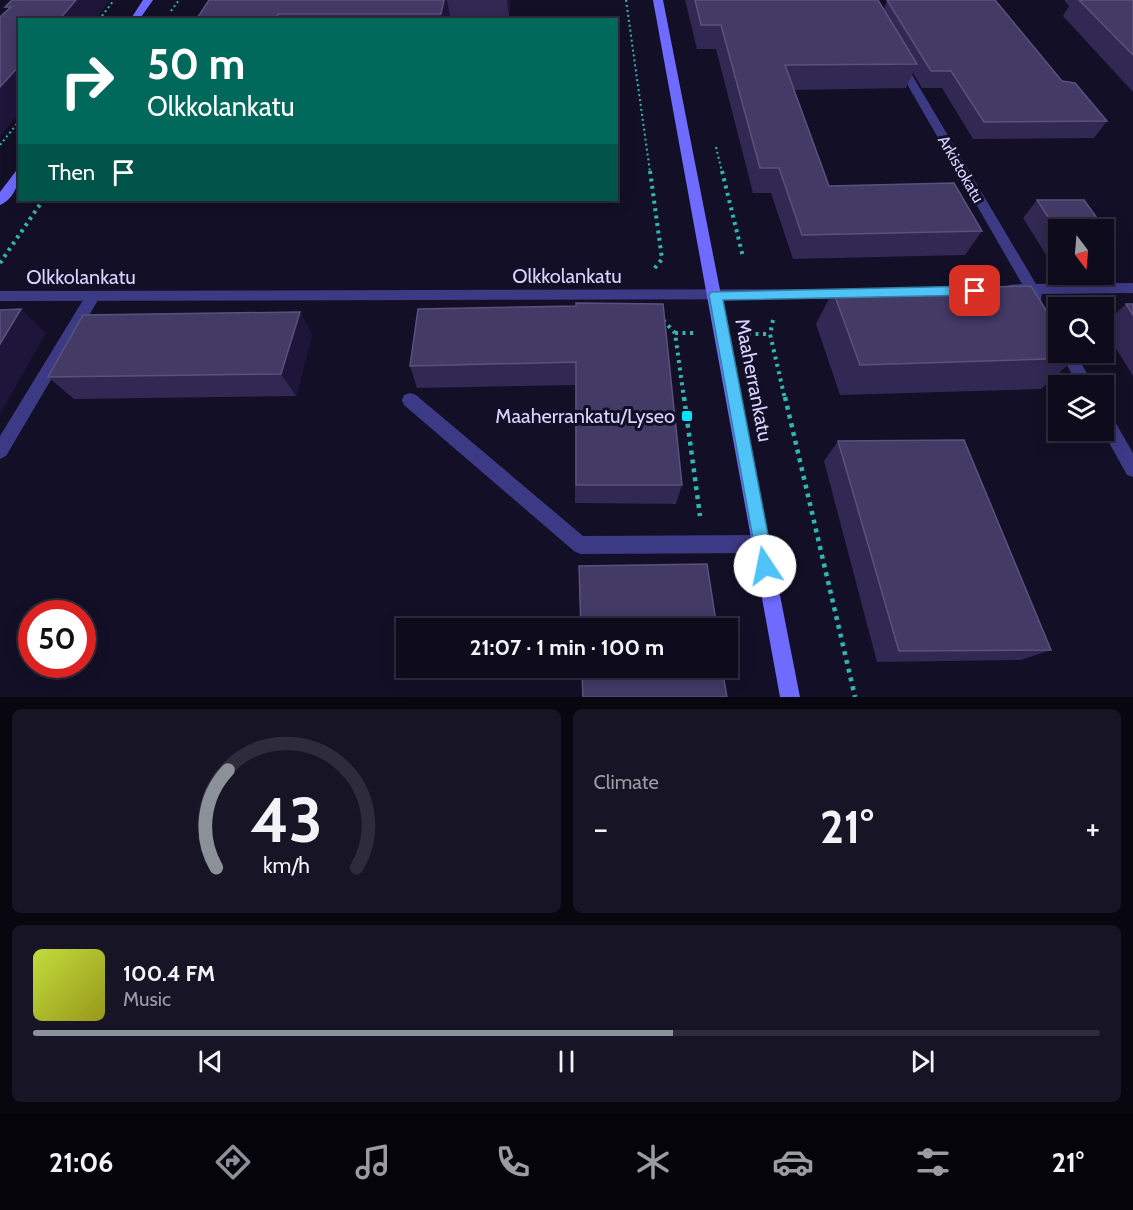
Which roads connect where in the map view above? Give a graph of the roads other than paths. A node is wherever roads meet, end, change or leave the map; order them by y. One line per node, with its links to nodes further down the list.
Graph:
1 (148, 0): 3 (main road)
2 (657, 0): 11 (main road, Maaherrankatu)
3 (135, 18)
4 (893, 51): 8 (street, Arkistokatu)
5 (18, 177): 6 (main road)
6 (0, 201)
7 (1133, 288): 8 (street)
8 (1032, 289): 9 (street); 14 (street, Arkistokatu)
9 (998, 290)
10 (866, 293): 11 (street, Olkkolankatu)
11 (715, 295): 13 (street, Olkkolankatu); 19 (main road, Maaherrankatu)
12 (0, 296): 13 (street, Olkkolankatu)
13 (93, 296): 17 (street)
14 (1041, 306)
15 (410, 400): 19 (street)
16 (1114, 436): 18 (street)
17 (0, 451)
18 (1133, 469)
19 (761, 544): 20 (main road, Maaherrankatu)
20 (790, 697)

